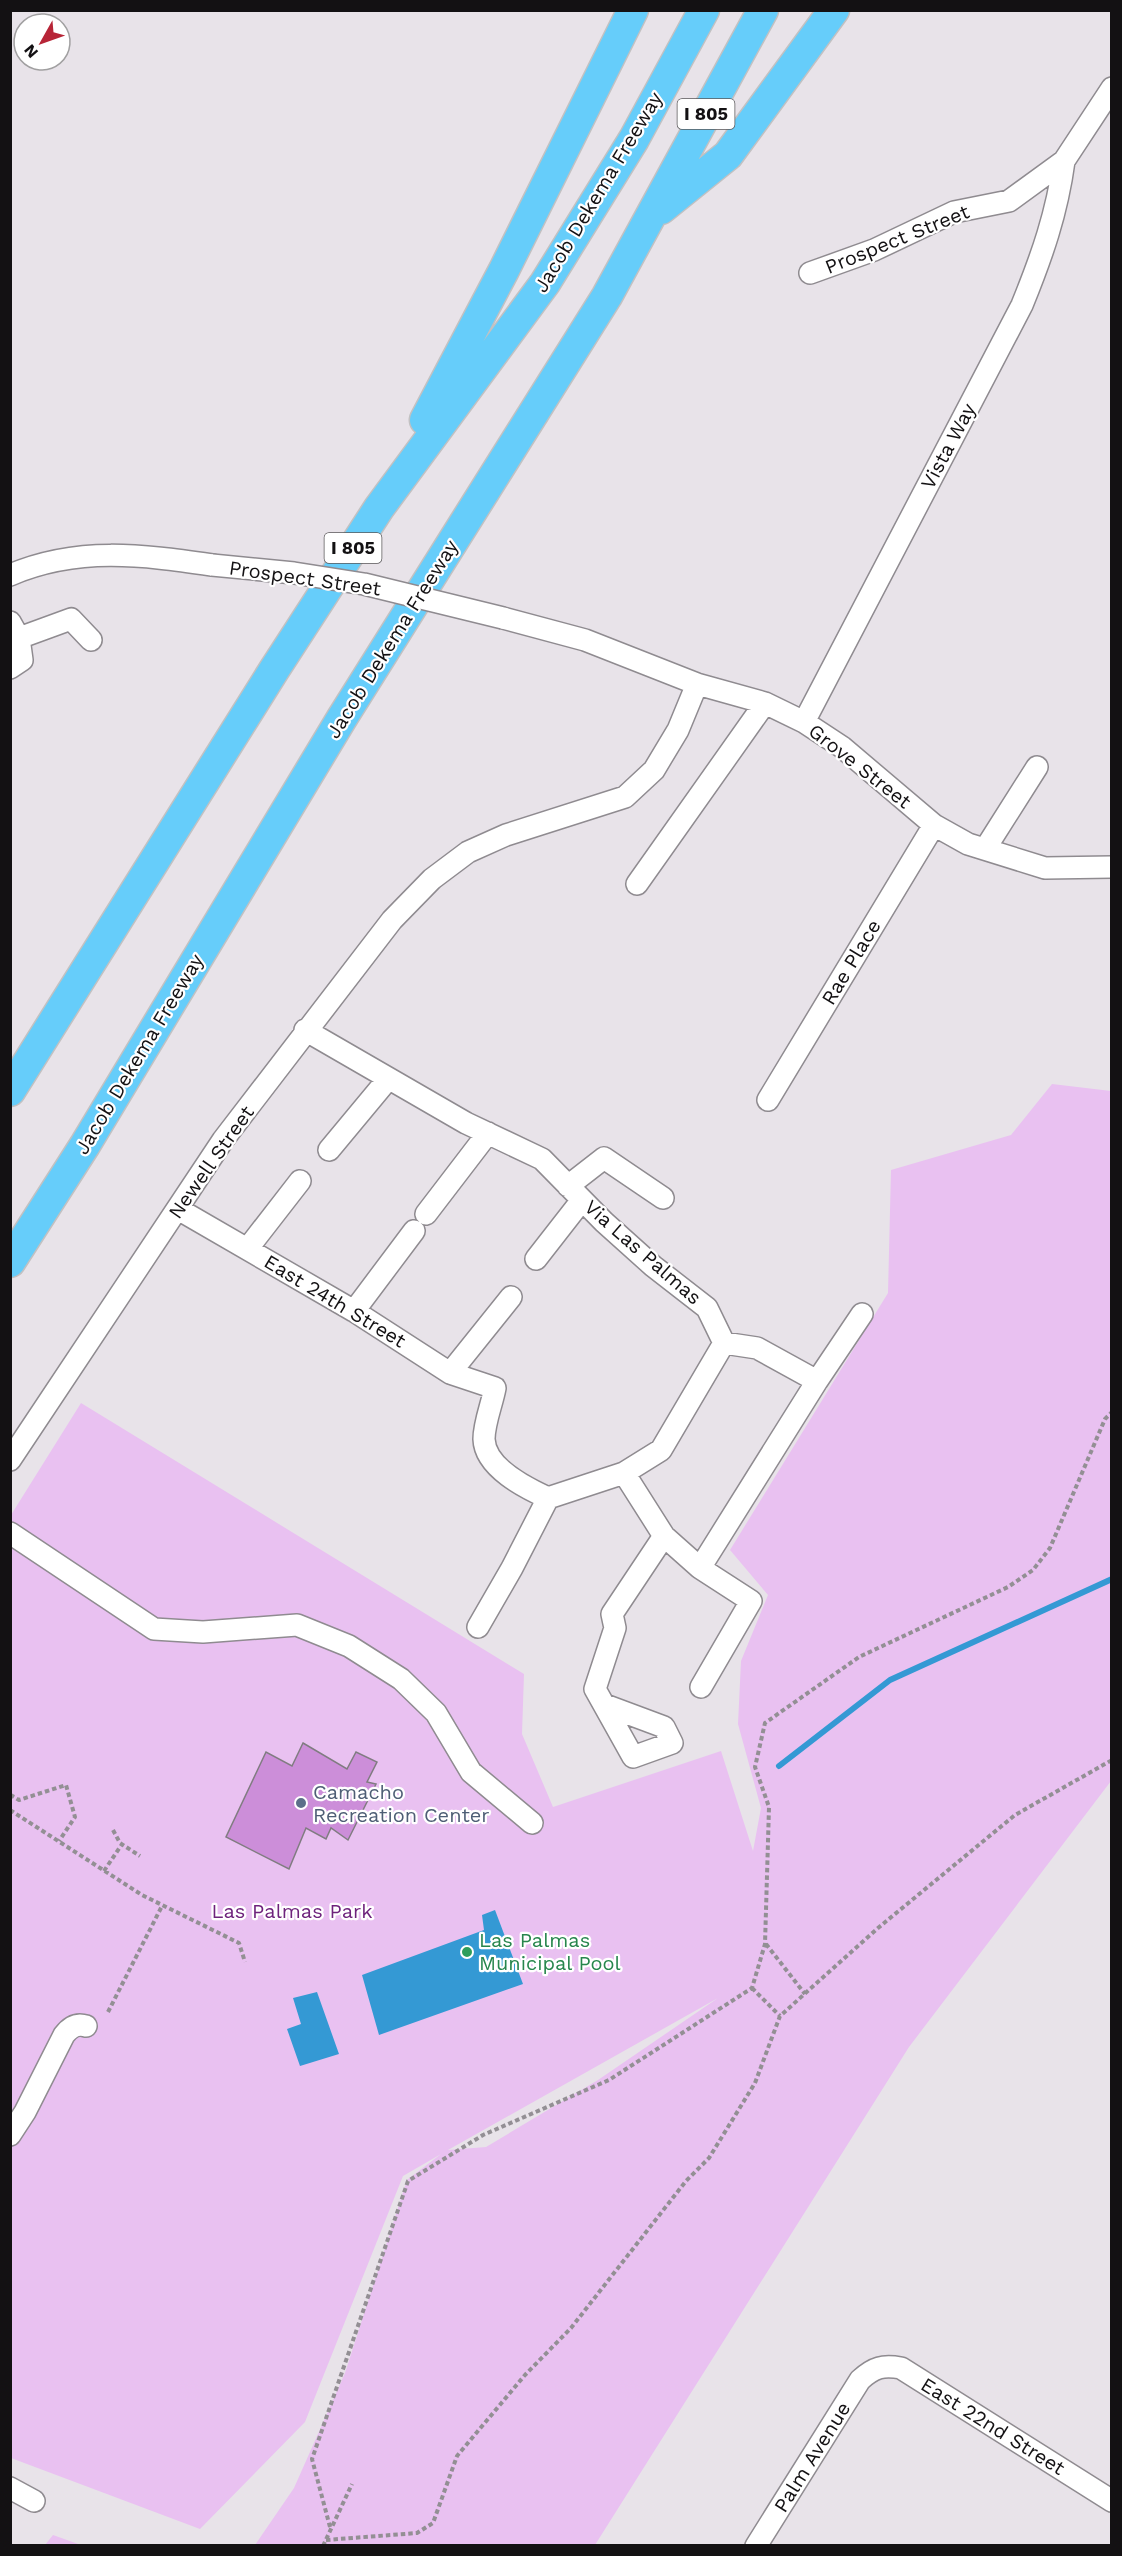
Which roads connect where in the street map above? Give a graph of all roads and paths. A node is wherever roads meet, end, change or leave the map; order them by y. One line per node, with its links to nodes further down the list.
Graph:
1 (633, 10): 9 (highway)
2 (704, 10): 9 (highway, Jacob Dekema Freeway / I 805)
3 (763, 10): 7 (highway, Jacob Dekema Freeway / I 805)
4 (834, 10): 7 (highway)
5 (1112, 88): 6 (street, Prospect Street)
6 (1064, 161): 8 (street, Prospect Street); 16 (street, Vista Way)
7 (649, 218): 34 (highway, Jacob Dekema Freeway / I 805)
8 (810, 273)
9 (379, 508): 24 (highway, Jacob Dekema Freeway / I 805)
10 (10, 575): 14 (street, Prospect Street, bridge)
11 (15, 630): 12 (street); 13 (street)
12 (91, 640)
13 (10, 668)
14 (697, 684): 15 (street, Grove Street); 22 (street, Newell Street)
15 (765, 703): 16 (street, Grove Street); 21 (street)
16 (804, 722): 18 (street, Grove Street)
17 (1037, 767): 19 (street)
18 (934, 825): 19 (street, Grove Street); 25 (street, Rae Place)
19 (984, 849): 20 (street, Grove Street)
20 (1112, 867)
21 (638, 884)
22 (305, 1030): 23 (street, Via Las Palmas); 31 (street, Newell Street)
23 (388, 1079): 26 (street, Via Las Palmas); 27 (street)
24 (10, 1091)
25 (768, 1100)
26 (488, 1133): 29 (street, Via Las Palmas); 36 (street)
27 (329, 1150)
28 (300, 1181): 32 (street)
29 (575, 1193): 30 (street); 33 (street); 38 (street, Via Las Palmas)
30 (663, 1198)
31 (178, 1209): 32 (street, East 24th Street); 42 (street, Newell Street)
32 (248, 1248): 36 (street, East 24th Street)
33 (536, 1259)
34 (10, 1263)
35 (511, 1297): 39 (street)
36 (354, 1311): 39 (street, East 24th Street)
37 (862, 1314): 40 (street)
38 (724, 1343): 40 (street); 43 (street)
39 (450, 1373): 44 (street, East 24th Street)
40 (817, 1381): 47 (street)
41 (1112, 1412): 61 (path)
42 (10, 1460)
43 (624, 1473): 44 (street); 46 (street)
44 (548, 1498): 48 (street)
45 (10, 1533): 54 (street)
46 (664, 1536): 47 (street); 50 (street)
47 (700, 1568): 49 (street)
48 (478, 1627)
49 (701, 1687)
50 (605, 1705)
51 (1112, 1760): 64 (path)
52 (13, 1794): 56 (path)
53 (10, 1810): 56 (path)
54 (532, 1823)
55 (113, 1830): 57 (path)
56 (59, 1841): 59 (path)
57 (122, 1844): 58 (path); 59 (path)
58 (140, 1856)
59 (104, 1871): 60 (path)
60 (162, 1906): 62 (path); 65 (path)
61 (765, 1944): 63 (path); 64 (path)
62 (245, 1962)
63 (752, 1988): 66 (path); 74 (path)
64 (805, 1994): 66 (path)
65 (108, 2012)
66 (780, 2016): 75 (path)
67 (86, 2026): 68 (street)
68 (10, 2135)
69 (870, 2370): 73 (street, East 22nd Street); 77 (street, Palm Avenue)
70 (352, 2484): 74 (path)
71 (10, 2488): 72 (street)
72 (34, 2501)
73 (1112, 2501)
74 (330, 2527): 75 (path)
75 (326, 2540): 76 (path)
76 (323, 2546)
77 (756, 2546)

